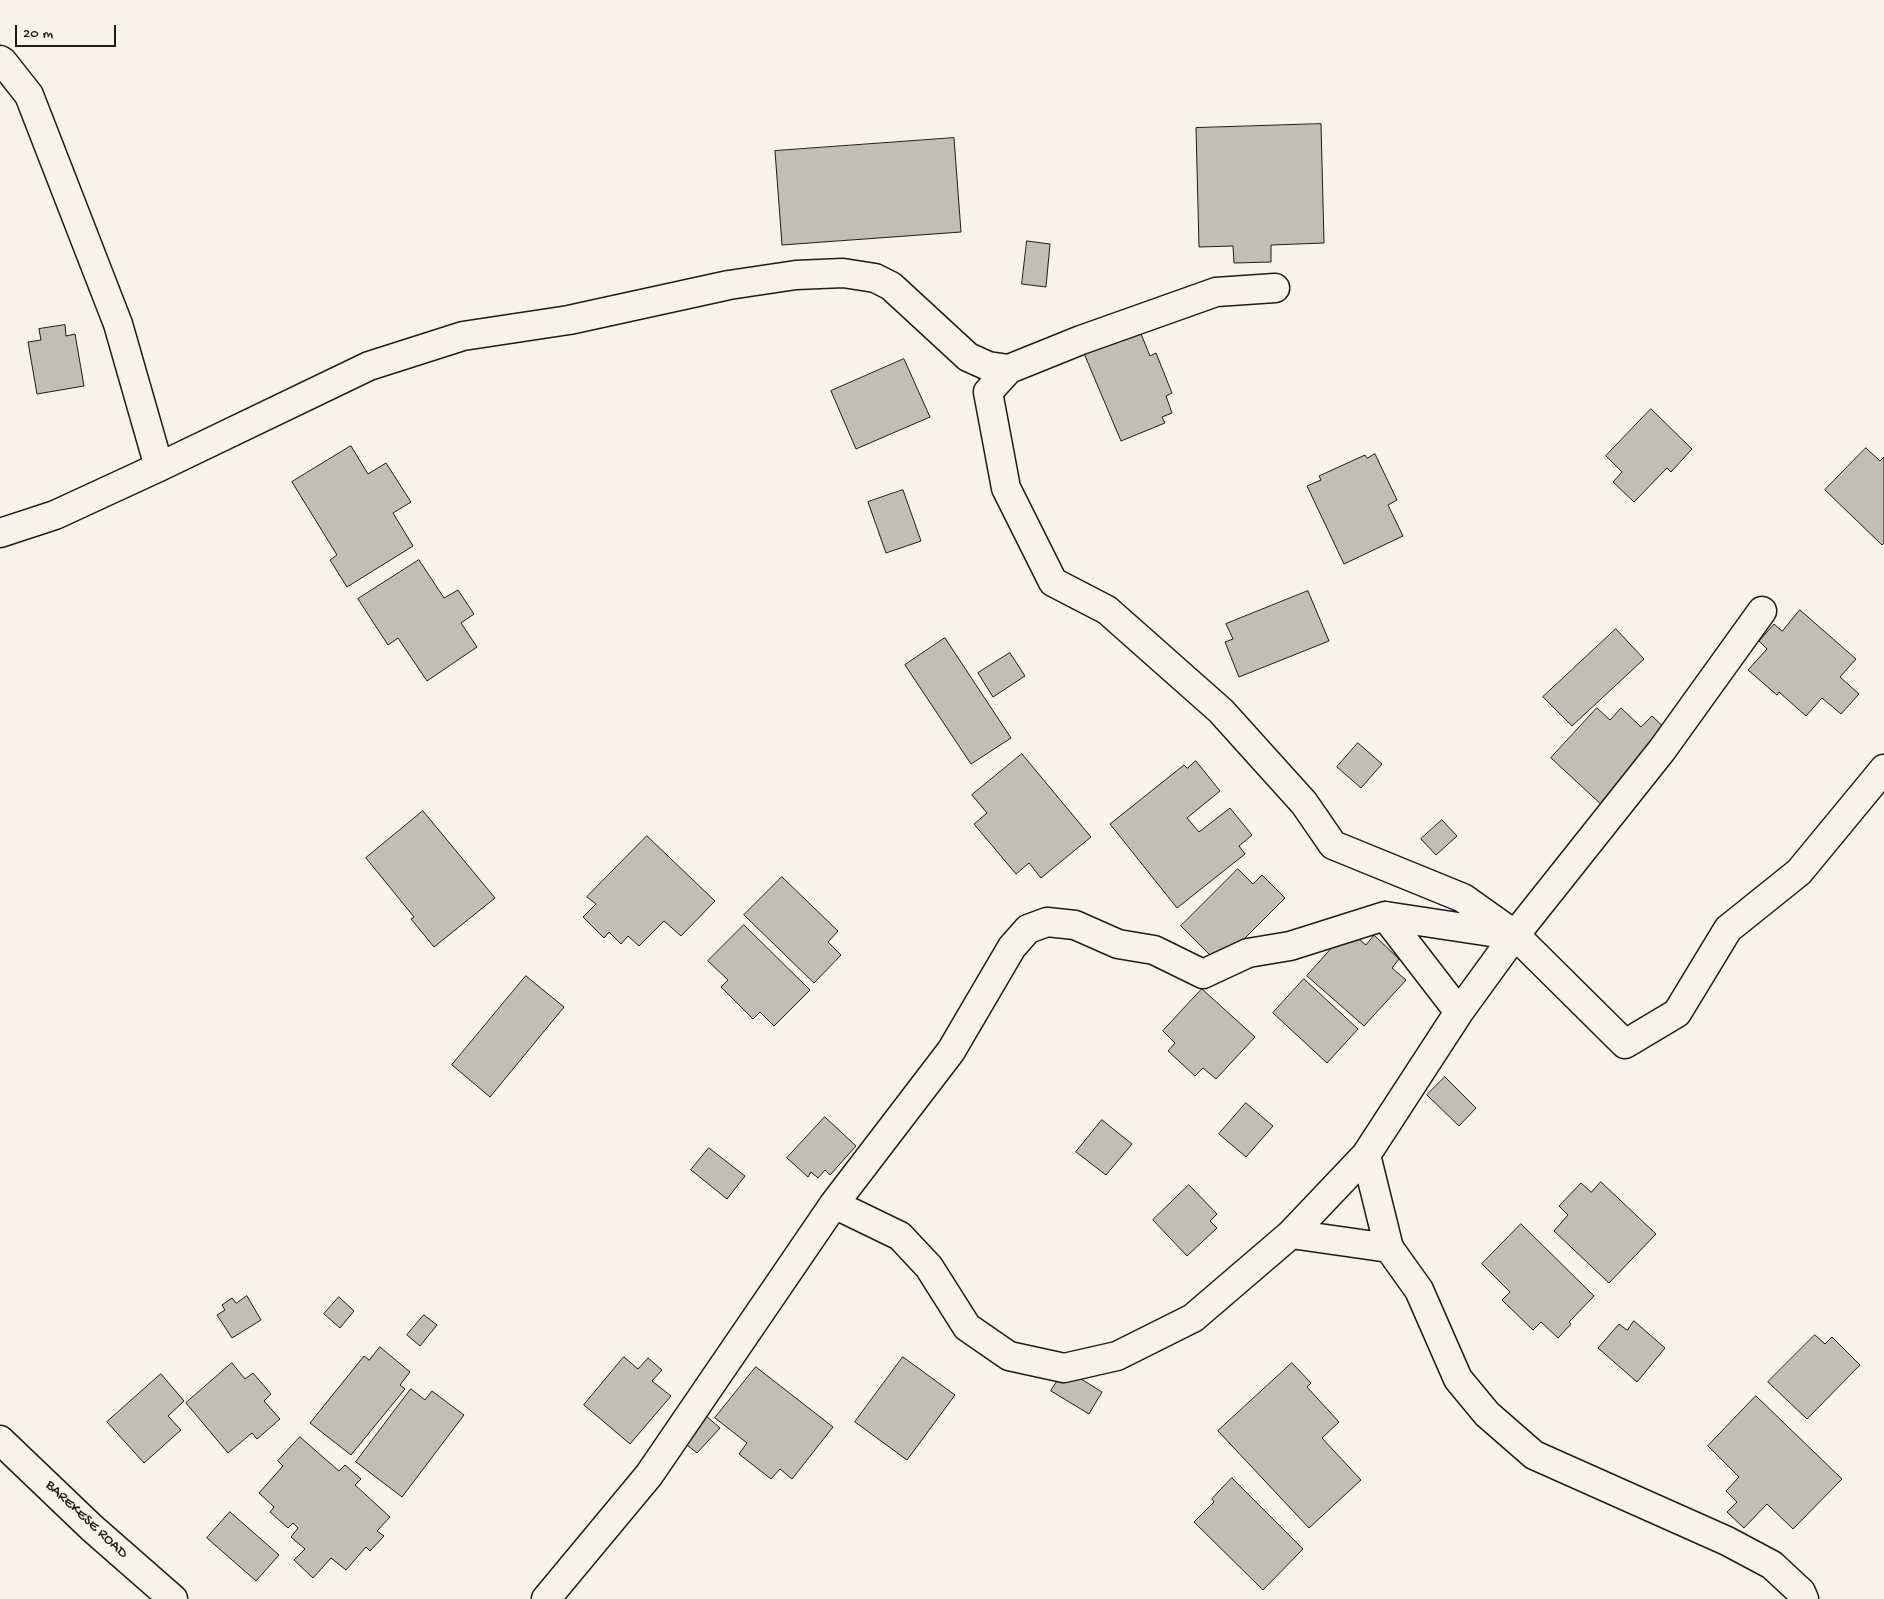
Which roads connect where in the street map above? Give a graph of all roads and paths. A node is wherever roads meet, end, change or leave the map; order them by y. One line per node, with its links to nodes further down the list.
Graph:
1 (0, 60): 4 (street)
2 (1274, 288): 3 (street)
3 (1009, 369): 4 (street); 9 (street)
4 (160, 468): 5 (street)
5 (0, 533)
6 (1762, 611): 9 (street)
7 (1884, 769): 9 (street)
8 (1384, 916): 9 (street); 10 (street); 12 (street)
9 (1515, 935): 10 (street)
10 (1460, 1012): 11 (street)
11 (1366, 1155): 13 (street); 14 (street)
12 (834, 1204): 13 (street); 17 (street)
13 (1291, 1234): 14 (street)
14 (1389, 1248): 18 (street)
15 (0, 1440): 16 (street, BAREKESE ROAD)
16 (173, 1599)
17 (546, 1599)
18 (1804, 1599)

